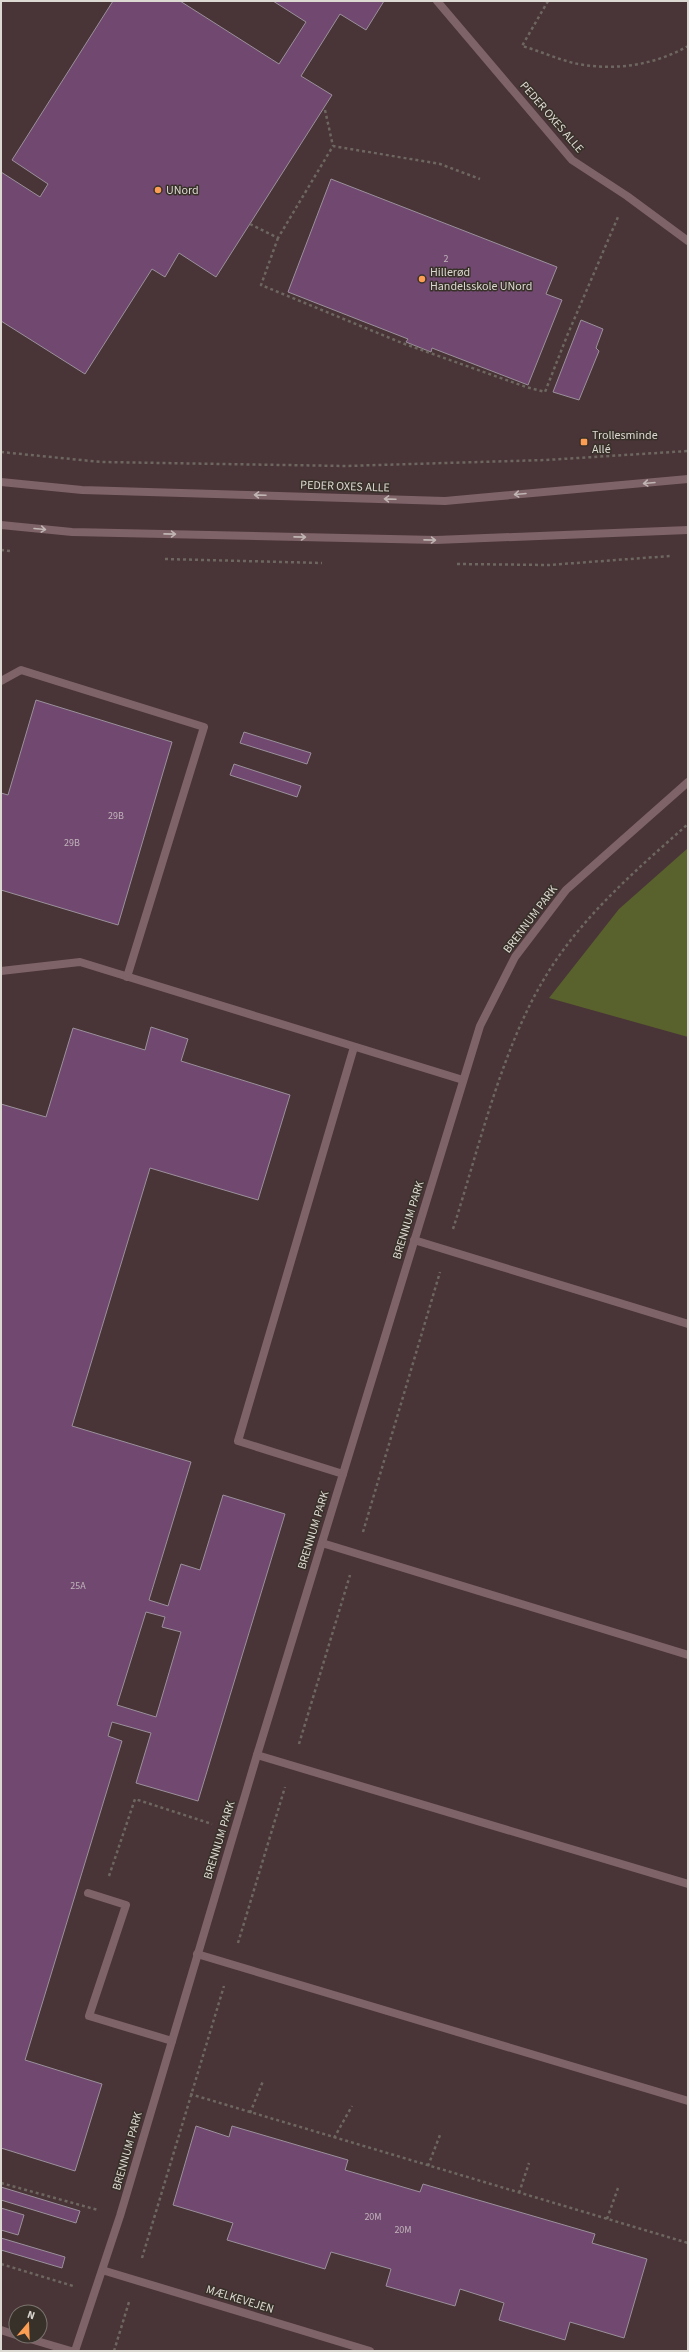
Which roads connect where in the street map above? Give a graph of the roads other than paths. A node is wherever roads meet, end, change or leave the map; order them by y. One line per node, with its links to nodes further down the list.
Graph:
1 (437, 1): 2 (street, PEDER OXES ALLE)
2 (688, 241)
3 (688, 480): 4 (street, PEDER OXES ALLE, one-way to 4)
4 (1, 482)
5 (1, 526): 6 (street, one-way to 6)
6 (688, 530)
7 (1, 682): 10 (street)
8 (688, 782): 12 (street, BRENNUM PARK)
9 (1, 971): 10 (street)
10 (127, 977): 11 (street)
11 (354, 1047): 12 (street); 15 (street)
12 (463, 1080): 13 (street, BRENNUM PARK)
13 (414, 1240): 14 (street); 15 (street, BRENNUM PARK)
14 (688, 1324)
15 (343, 1474): 16 (street, BRENNUM PARK)
16 (322, 1543): 17 (street); 18 (street, BRENNUM PARK)
17 (688, 1655)
18 (257, 1755): 19 (street); 21 (street, BRENNUM PARK)
19 (688, 1884)
20 (88, 1893): 22 (street)
21 (197, 1954): 22 (street, BRENNUM PARK); 23 (street)
22 (172, 2041): 24 (street, BRENNUM PARK)
23 (688, 2101)
24 (102, 2270): 27 (street, BRENNUM PARK); 28 (street, MÆLKEVEJEN)
25 (47, 2344): 26 (street)
26 (71, 2351)
27 (75, 2351)
28 (370, 2351)

